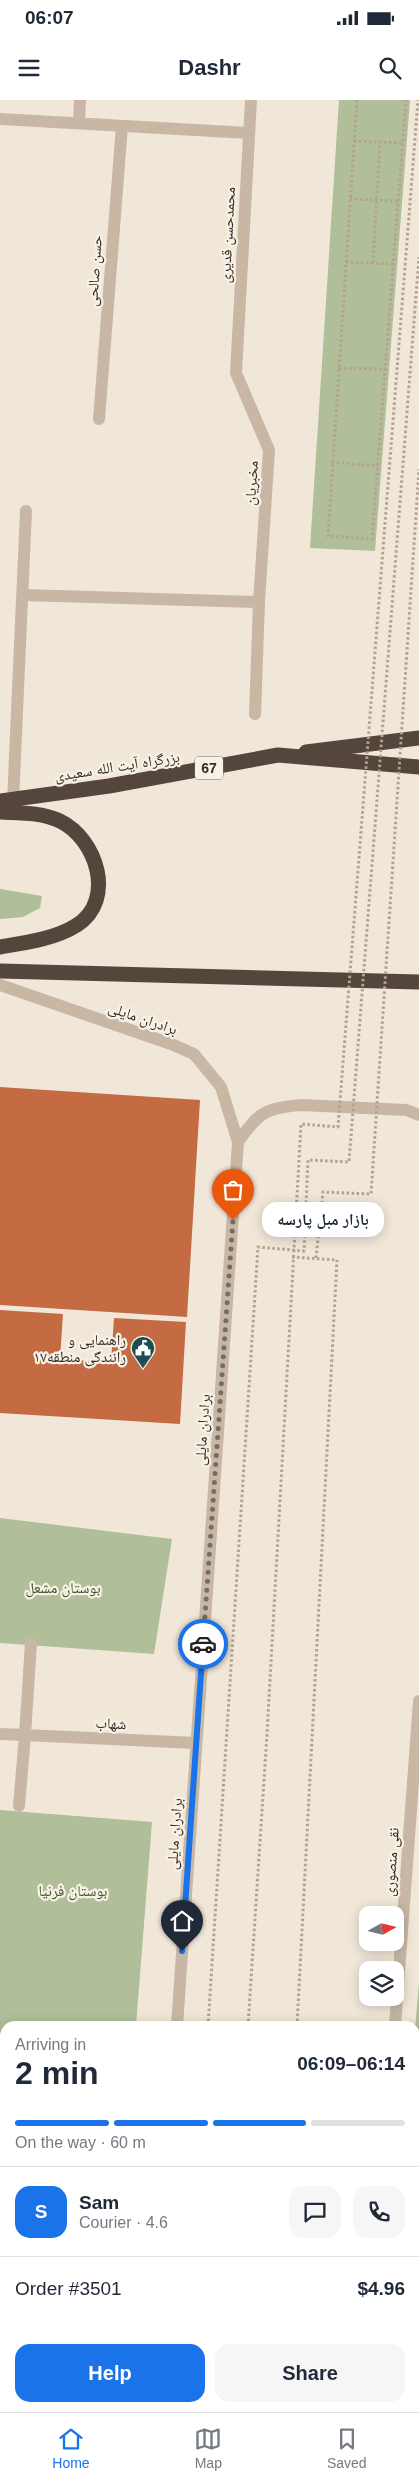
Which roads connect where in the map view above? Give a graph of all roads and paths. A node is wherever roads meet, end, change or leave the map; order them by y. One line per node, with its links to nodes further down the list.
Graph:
1 (80, 100): 7 (street)
2 (251, 100): 9 (street, محمدحسن قدیری)
3 (357, 100): 10 (path)
4 (406, 100): 12 (path)
5 (418, 100): 42 (path, bridge)
6 (0, 119): 7 (street)
7 (79, 123): 8 (street)
8 (122, 126): 9 (street); 23 (street, حسن صالحی)
9 (249, 133): 22 (street, محمدحسن قدیری)
10 (354, 141): 11 (path); 13 (path)
11 (380, 142): 12 (path); 14 (path)
12 (403, 143): 15 (path)
13 (350, 199): 14 (path); 17 (path)
14 (378, 200): 15 (path); 18 (path)
15 (398, 201): 19 (path)
16 (419, 257): 42 (path, bridge)
17 (346, 262): 18 (path); 20 (path)
18 (373, 263): 19 (path)
19 (393, 264): 21 (path)
20 (339, 368): 21 (path); 24 (path)
21 (385, 369): 25 (path)
22 (236, 372): 29 (street, مخبریان)
23 (99, 419)
24 (332, 462): 25 (path); 25 (path)
25 (378, 466)
26 (419, 469): 44 (path, bridge)
27 (26, 511): 28 (street)
28 (23, 595): 29 (street); 34 (street)
29 (259, 602): 30 (street, مخبریان)
30 (255, 714)
31 (419, 738): 32 (highway)
32 (278, 755): 33 (highway, بزرگراه آیت الله سعیدی / 67); 34 (highway, بزرگراه آیت الله سعیدی / 67)
33 (419, 767)
34 (6, 801)
35 (0, 812): 36 (highway)
36 (0, 947)
37 (0, 971): 38 (highway)
38 (419, 982)
39 (0, 985): 41 (street, برادران مایلی)
40 (419, 1115): 41 (street)
41 (238, 1142): 49 (street, برادران مایلی)
42 (293, 1250): 43 (path, bridge); 52 (path, bridge)
43 (292, 1257): 44 (path, bridge); 53 (path, bridge)
44 (316, 1258): 54 (path, bridge)
45 (30, 1643): 48 (street)
46 (419, 1701): 55 (street, نقی منصوری)
47 (0, 1734): 48 (street, شهاب)
48 (25, 1735): 49 (street, شهاب); 50 (street)
49 (196, 1743): 51 (street, برادران مایلی)
50 (19, 1806)
51 (177, 2021)
52 (208, 2021)
53 (248, 2021)
54 (297, 2021)
55 (395, 2021)

